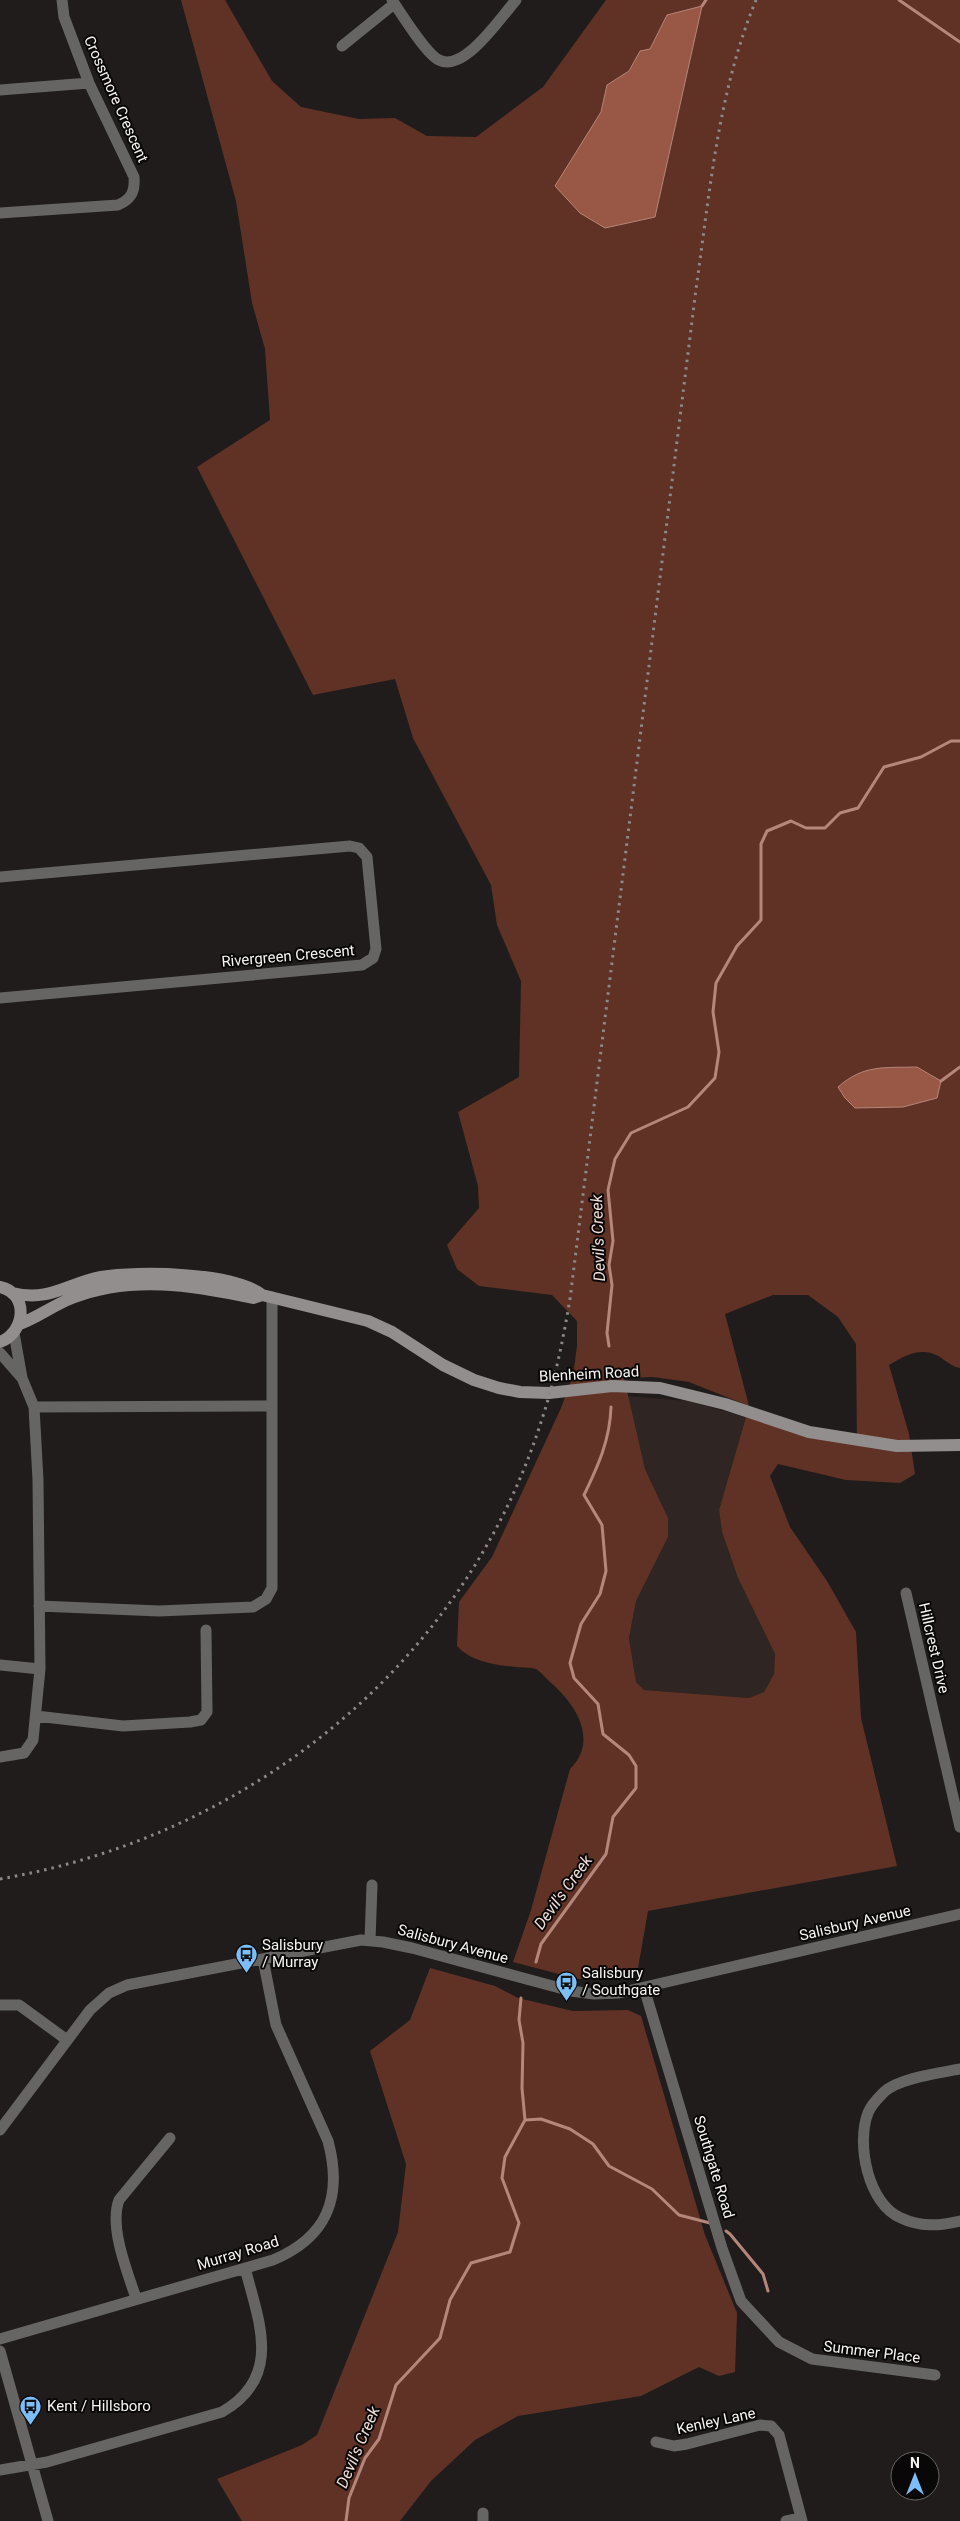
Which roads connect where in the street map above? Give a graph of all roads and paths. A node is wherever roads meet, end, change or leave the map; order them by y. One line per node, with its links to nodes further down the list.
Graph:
1 (62, 0): 5 (street, Crossmore Crescent)
2 (516, 0): 3 (street)
3 (393, 2): 4 (street)
4 (342, 46)
5 (89, 83): 6 (street); 7 (street, Crossmore Crescent)
6 (0, 90)
7 (0, 213)
8 (0, 877): 9 (street, Rivergreen Crescent)
9 (0, 998)
10 (5, 1287): 11 (main road, Blenheim Road); 12 (main road)
11 (267, 1296): 12 (main road, Blenheim Road); 16 (street); 18 (main road, Blenheim Road)
12 (17, 1328): 13 (main road, Blenheim Road); 15 (street)
13 (0, 1342)
14 (0, 1353): 15 (street)
15 (22, 1378): 17 (street)
16 (272, 1406): 17 (street); 20 (street)
17 (34, 1407): 20 (street)
18 (960, 1445)
19 (906, 1593): 26 (street, Hillcrest Drive)
20 (39, 1606): 23 (street)
21 (206, 1630): 24 (street)
22 (0, 1665): 23 (street)
23 (40, 1669): 24 (street)
24 (36, 1716): 25 (street)
25 (0, 1757)
26 (960, 1827)
27 (372, 1885): 29 (street)
28 (960, 1914): 31 (street, Salisbury Avenue)
29 (370, 1940): 30 (street, Salisbury Avenue); 31 (street, Salisbury Avenue)
30 (263, 1959): 33 (street, Salisbury Avenue); 38 (street, Murray Road)
31 (644, 1988): 41 (street, Southgate Road)
32 (0, 2005): 33 (street)
33 (67, 2040): 35 (street, Salisbury Avenue)
34 (960, 2069): 37 (street)
35 (0, 2130)
36 (170, 2138): 39 (street)
37 (960, 2221)
38 (245, 2268): 39 (street, Murray Road); 45 (street)
39 (136, 2298): 40 (street, Murray Road)
40 (0, 2339)
41 (779, 2342): 43 (street, Summer Place)
42 (0, 2351): 45 (street)
43 (935, 2375)
44 (656, 2442): 47 (street, Kenley Lane)
45 (32, 2464): 46 (street); 48 (street)
46 (0, 2470)
47 (802, 2519): 49 (street)
48 (48, 2521)
49 (786, 2521)

